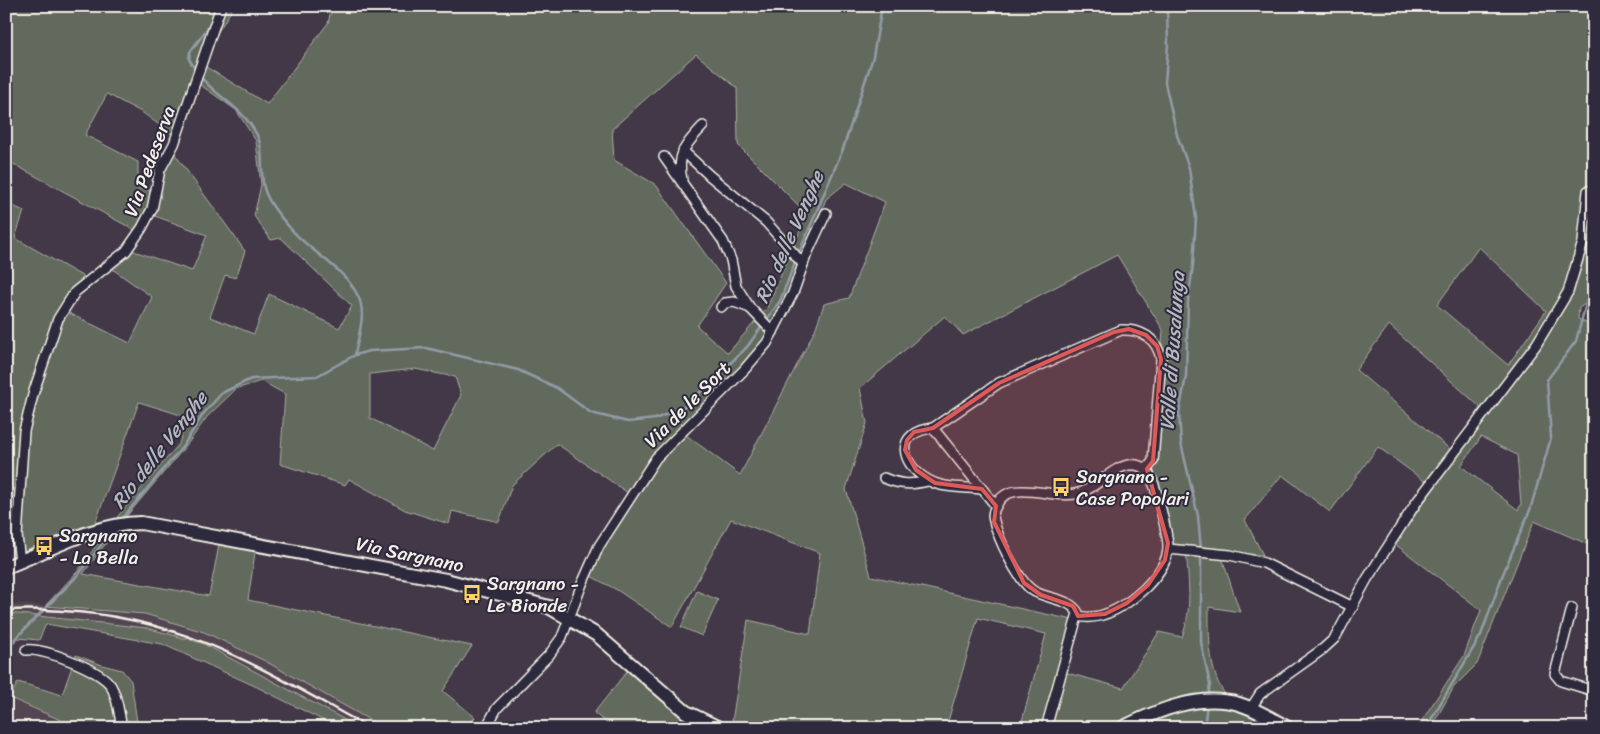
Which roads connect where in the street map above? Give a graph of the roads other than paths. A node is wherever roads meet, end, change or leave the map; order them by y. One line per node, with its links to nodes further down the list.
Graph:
1 (221, 6): 19 (street, Via Pedeserva)
2 (703, 126): 3 (street)
3 (683, 151): 5 (street); 8 (street)
4 (664, 158): 5 (street)
5 (683, 184): 10 (street)
6 (1588, 191): 23 (street)
7 (826, 213): 8 (street, Via de le Sort)
8 (802, 263): 11 (street, Via de le Sort)
9 (721, 307): 10 (street)
10 (751, 308): 11 (street)
11 (770, 329): 26 (street, Via de le Sort)
12 (933, 428): 13 (street); 15 (street); 16 (street)
13 (1146, 470): 17 (street); 20 (street)
14 (884, 478): 15 (street)
15 (928, 480): 16 (street)
16 (982, 489): 17 (street)
17 (996, 506): 25 (street)
18 (6, 532): 19 (street)
19 (17, 536): 21 (street, Via Pedeserva)
20 (1168, 549): 23 (street); 25 (street)
21 (20, 562): 22 (street, Via Sargnano); 26 (street, Via Sargnano)
22 (6, 567)
23 (1353, 607): 29 (street)
24 (1572, 608): 28 (street)
25 (1078, 616): 33 (street)
26 (570, 618): 31 (street, Via de le Sort); 32 (street, Via Sargnano)
27 (26, 650): 30 (street)
28 (1594, 691)
29 (1251, 708): 34 (street); 35 (street)
30 (122, 728)
31 (486, 728)
32 (719, 728)
33 (1046, 728)
34 (1122, 728)
35 (1288, 728)

